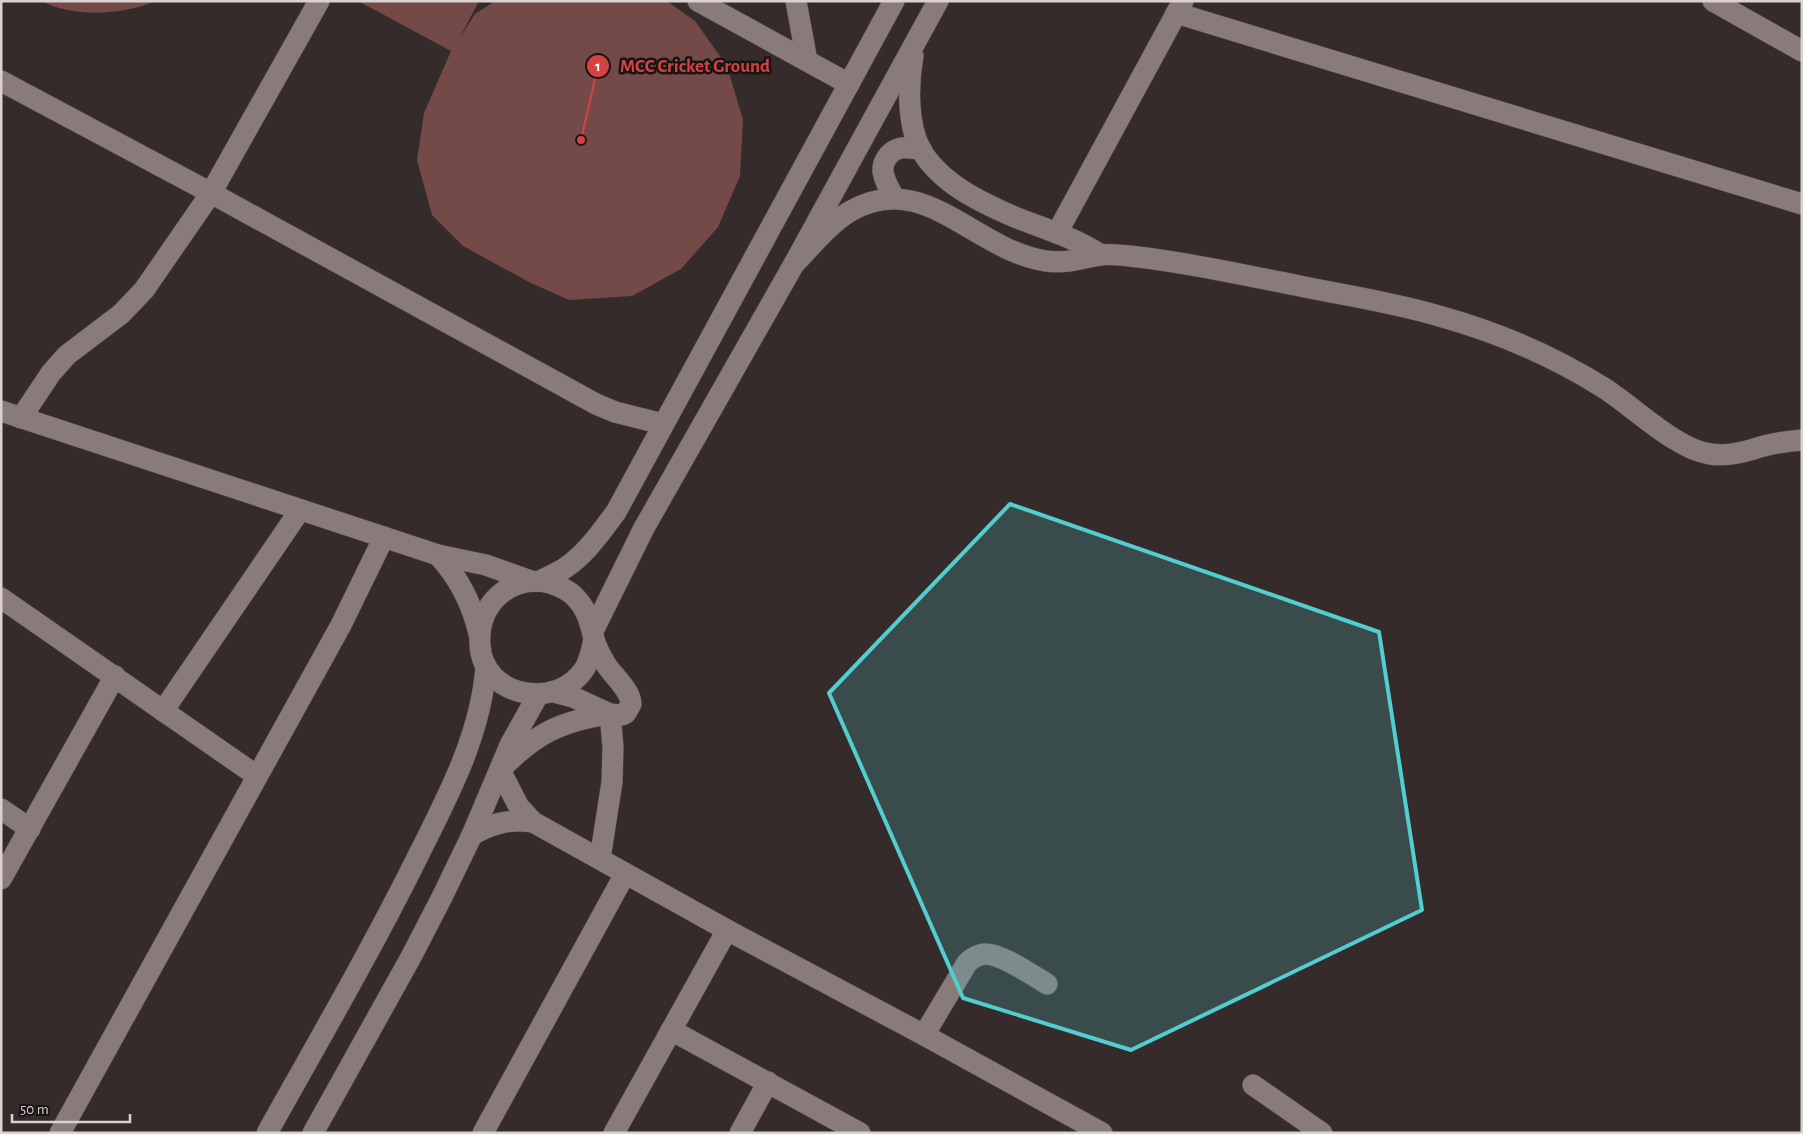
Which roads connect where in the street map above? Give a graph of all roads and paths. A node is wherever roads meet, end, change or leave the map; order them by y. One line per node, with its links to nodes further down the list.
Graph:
1 (319, 1): 14 (street)
2 (698, 1): 10 (street)
3 (796, 1): 10 (street)
4 (894, 1): 12 (street)
5 (938, 1): 8 (street)
6 (1713, 1): 9 (street)
7 (1180, 7): 16 (street); 17 (street)
8 (918, 37): 13 (street); 19 (street)
9 (1802, 51)
10 (807, 61): 12 (street)
11 (1, 81): 14 (street)
12 (848, 84): 21 (street)
13 (921, 149): 15 (street); 17 (street)
14 (211, 193): 20 (street); 21 (street)
15 (894, 198): 18 (street); 19 (street)
16 (1802, 204)
17 (1057, 233): 18 (street)
18 (1101, 255): 22 (street)
19 (794, 264): 29 (street)
20 (8, 417): 23 (street)
21 (663, 424): 26 (street)
22 (1802, 440)
23 (300, 510): 24 (street); 33 (street)
24 (384, 537): 25 (street); 36 (street)
25 (438, 555): 26 (street); 28 (street)
26 (536, 581): 28 (street); 29 (street)
27 (1, 598): 31 (street)
28 (479, 634): 30 (street)
29 (593, 635): 32 (street); 34 (street)
30 (486, 666): 32 (street); 51 (street)
31 (115, 676): 33 (street); 39 (street)
32 (546, 694): 34 (street); 35 (street)
33 (163, 710): 36 (street)
34 (610, 714): 35 (street); 41 (street)
35 (500, 770): 38 (street); 40 (street)
36 (257, 776): 50 (street)
37 (1, 809): 39 (street)
38 (533, 822): 40 (street); 41 (street)
39 (30, 829): 43 (street)
40 (472, 835): 52 (street)
41 (600, 859): 42 (street)
42 (625, 874): 44 (street); 53 (street)
43 (1, 879)
44 (727, 930): 46 (street); 47 (street)
45 (1047, 984): 47 (street)
46 (671, 1030): 48 (street); 54 (street)
47 (924, 1035): 57 (street)
48 (768, 1082): 55 (street); 56 (street)
49 (1253, 1085): 58 (street)
50 (60, 1133)
51 (267, 1133)
52 (313, 1133)
53 (482, 1133)
54 (614, 1133)
55 (740, 1133)
56 (860, 1133)
57 (1102, 1133)
58 (1322, 1133)

